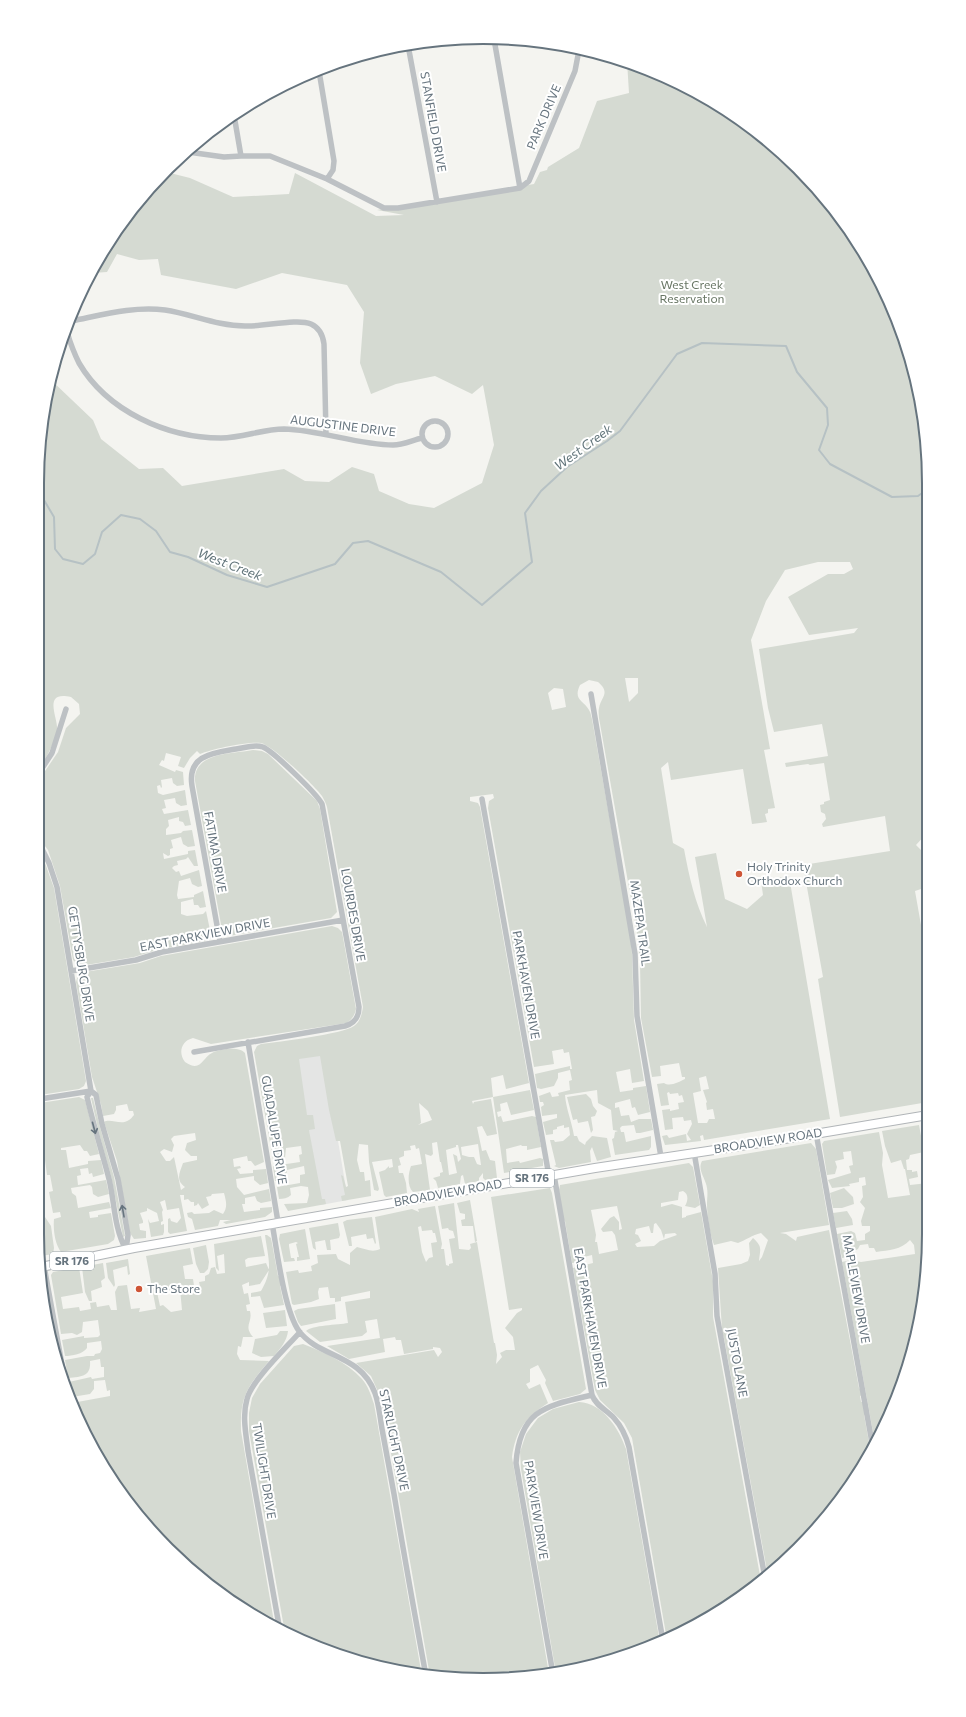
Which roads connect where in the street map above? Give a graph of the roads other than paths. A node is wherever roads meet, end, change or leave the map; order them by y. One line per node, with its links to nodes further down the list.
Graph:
1 (495, 44): 9 (street)
2 (409, 50): 10 (street, STANFIELD DRIVE)
3 (578, 54): 9 (street, PARK DRIVE)
4 (320, 75): 8 (street)
5 (235, 121): 7 (street)
6 (194, 153): 7 (street)
7 (241, 156): 8 (street)
8 (327, 179): 10 (street)
9 (520, 188): 10 (street)
10 (437, 202)
11 (75, 320): 13 (street)
12 (69, 337): 13 (street, AUGUSTINE DRIVE)
13 (326, 434): 14 (street, AUGUSTINE DRIVE)
14 (422, 438): 14 (street)
15 (591, 694): 31 (street, MAZEPA TRAIL)
16 (66, 709): 17 (street)
17 (44, 765)
18 (194, 766): 21 (street, LOURDES DRIVE); 22 (street, FATIMA DRIVE)
19 (482, 799): 32 (street, PARKHAVEN DRIVE)
20 (44, 852): 23 (street, GETTYSBURG DRIVE)
21 (343, 920): 22 (street, EAST PARKVIEW DRIVE); 24 (street, LOURDES DRIVE)
22 (220, 942): 23 (street, EAST PARKVIEW DRIVE)
23 (71, 971): 26 (street, GETTYSBURG DRIVE)
24 (248, 1042): 25 (street, LOURDES DRIVE); 33 (street, GUADALUPE DRIVE)
25 (194, 1052)
26 (91, 1090): 27 (street); 34 (street, GETTYSBURG DRIVE, one-way to 26); 34 (street, GETTYSBURG DRIVE, one-way to 34)
27 (44, 1098)
28 (922, 1116): 29 (main road, BROADVIEW ROAD / SR 176)
29 (816, 1134): 30 (main road, BROADVIEW ROAD / SR 176); 40 (street, MAPLEVIEW DRIVE)
30 (694, 1152): 31 (main road, BROADVIEW ROAD / SR 176); 41 (street, JUSTO LANE)
31 (661, 1156): 32 (main road, BROADVIEW ROAD / SR 176)
32 (551, 1175): 33 (main road, BROADVIEW ROAD / SR 176); 39 (street, EAST PARKHAVEN DRIVE)
33 (275, 1222): 34 (main road, BROADVIEW ROAD / SR 176); 37 (street, STARLIGHT DRIVE)
34 (126, 1250): 35 (main road, BROADVIEW ROAD / SR 176)
35 (45, 1266)
36 (49, 1296): 38 (street)
37 (300, 1332): 42 (street, TWILIGHT DRIVE); 45 (street, STARLIGHT DRIVE)
38 (57, 1342)
39 (592, 1395): 43 (street, EAST PARKHAVEN DRIVE); 44 (street, PARKVIEW DRIVE)
40 (871, 1439)
41 (764, 1571)
42 (278, 1622)
43 (662, 1635)
44 (552, 1667)
45 (425, 1669)

